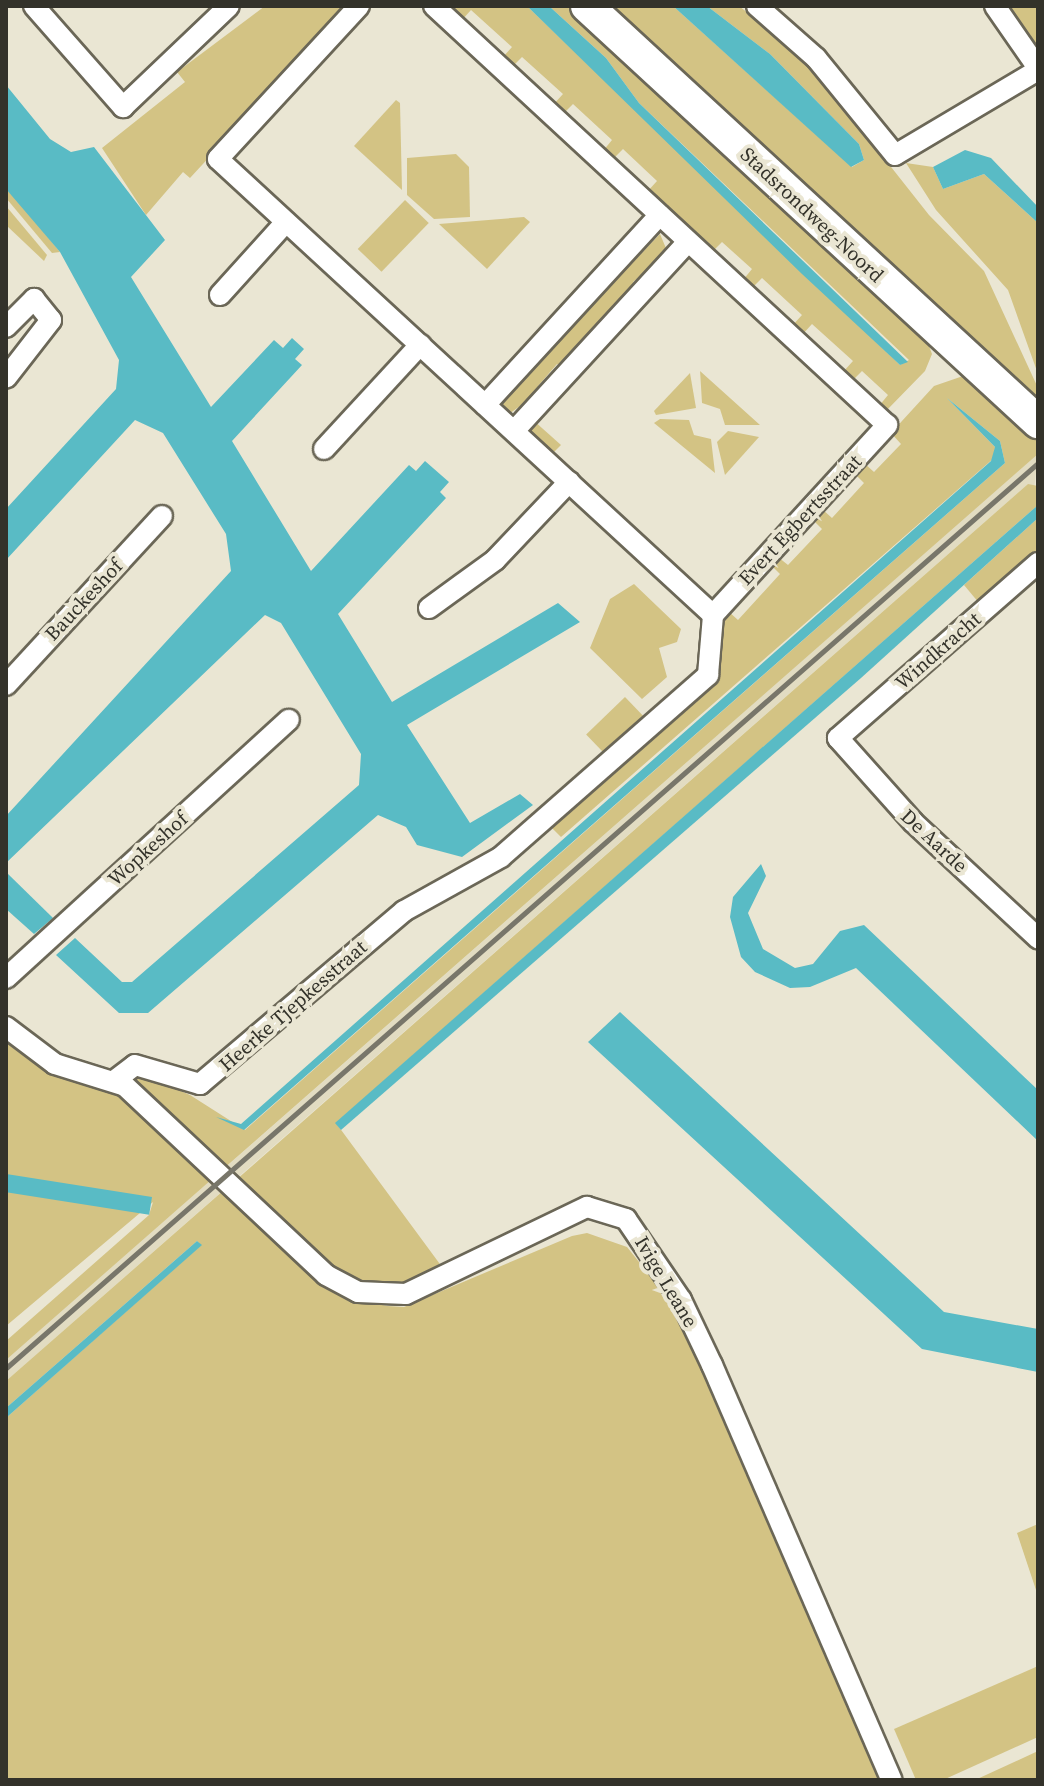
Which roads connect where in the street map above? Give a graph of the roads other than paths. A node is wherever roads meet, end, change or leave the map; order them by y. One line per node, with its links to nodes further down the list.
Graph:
1 (34, 6): 2 (street)
2 (229, 6)
3 (359, 6): 10 (street)
4 (434, 6): 9 (street, Evert Egbertsstraat)
5 (587, 6): 17 (main road, Stadsrondweg-Noord)
6 (757, 6): 8 (street)
7 (995, 6): 8 (street)
8 (1038, 69)
9 (660, 215): 11 (street, Evert Egbertsstraat); 16 (street)
10 (286, 222): 12 (street); 14 (street)
11 (688, 242): 18 (street); 24 (street, Evert Egbertsstraat)
12 (220, 295)
13 (6, 327): 15 (street)
14 (420, 345): 16 (street); 19 (street)
15 (6, 378)
16 (485, 405): 18 (street)
17 (1038, 422)
18 (514, 431): 20 (street)
19 (324, 449)
20 (569, 482): 23 (street); 24 (street)
21 (162, 516): 25 (street, Bauckeshof)
22 (1038, 563): 27 (street, Windkracht)
23 (429, 608)
24 (713, 615): 31 (street, Heerke Tjepkesstraat)
25 (6, 685)
26 (289, 720): 29 (street, Wopkeshof)
27 (838, 738): 28 (street, De Aarde)
28 (1038, 938)
29 (6, 978)
30 (6, 1027): 31 (street)
31 (114, 1081): 32 (street, Ivige Leane)
32 (892, 1780)

